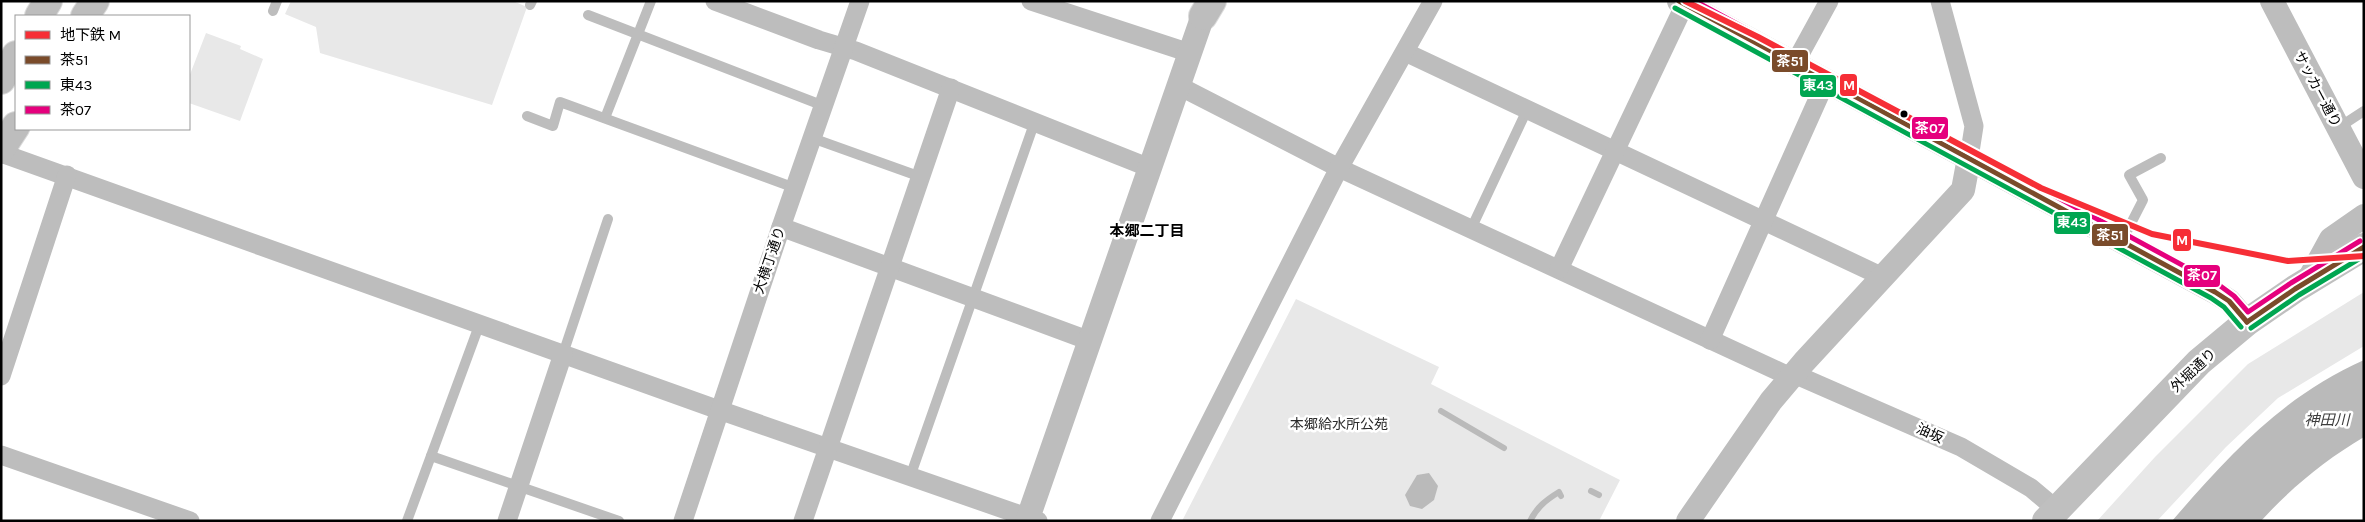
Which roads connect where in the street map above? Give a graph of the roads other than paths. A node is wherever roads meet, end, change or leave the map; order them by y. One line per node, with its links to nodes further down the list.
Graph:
1 (48, 1): 15 (highway)
2 (95, 1): 16 (highway)
3 (277, 1): 14 (lane)
4 (651, 1): 18 (lane)
5 (715, 1): 19 (street)
6 (860, 1): 19 (street, 大横丁通り)
7 (1031, 1): 21 (street)
8 (1433, 1): 20 (street)
9 (1829, 1): 23 (street)
10 (1940, 1): 39 (street)
11 (2272, 1): 35 (street, サッカー通り)
12 (1682, 3): 23 (street); 38 (street)
13 (1207, 6): 21 (street)
14 (273, 11)
15 (40, 15)
16 (86, 15)
17 (588, 15): 18 (lane)
18 (638, 34): 28 (lane); 32 (lane)
19 (844, 47): 27 (street); 28 (street, 大横丁通り)
20 (1405, 52): 29 (street); 42 (street)
21 (1190, 53): 26 (street)
22 (15, 57): 24 (highway)
23 (1794, 63): 25 (street)
24 (1, 80)
25 (1826, 81): 39 (street); 49 (street)
26 (1179, 86): 41 (street); 42 (street, 油坂)
27 (951, 88): 33 (street); 44 (street)
28 (824, 106): 36 (street, 大横丁通り)
29 (1527, 110): 38 (street); 51 (lane)
30 (2364, 111): 35 (lane)
31 (527, 116): 32 (lane)
32 (605, 118): 46 (lane)
33 (1035, 121): 41 (street); 58 (lane)
34 (15, 128): 37 (highway)
35 (2338, 128): 45 (street, サッカー通り)
36 (812, 138): 44 (lane); 46 (street, 大横丁通り)
37 (1, 151): 43 (street)
38 (1615, 152): 49 (street); 55 (street)
39 (1969, 158): 52 (street); 56 (street)
40 (2161, 158): 52 (lane)
41 (1150, 168): 62 (street)
42 (1339, 168): 51 (street, 油坂); 80 (street)
43 (67, 175): 60 (street); 64 (street)
44 (920, 177): 54 (street)
45 (2364, 177)
46 (795, 188): 50 (street, 大横丁通り)
47 (2364, 216): 57 (street)
48 (608, 219): 63 (lane)
49 (1764, 222): 56 (street); 61 (street)
50 (781, 227): 54 (street); 66 (street, 大横丁通り)
51 (1471, 229): 55 (street, 油坂)
52 (2122, 241): 59 (street)
53 (2364, 246): 57 (main road, 外堀通り)
54 (890, 266): 58 (street); 67 (street)
55 (1559, 269): 61 (street, 油坂)
56 (1883, 276): 65 (street)
57 (2308, 281): 59 (main road, 外堀通り)
58 (974, 297): 62 (street); 70 (lane)
59 (2247, 322): 72 (main road, 外堀通り)
60 (480, 323): 63 (street); 69 (lane)
61 (1710, 340): 65 (street, 油坂)
62 (1090, 341): 73 (street)
63 (562, 354): 66 (street); 71 (street)
64 (1, 376)
65 (1792, 376): 72 (street, 油坂); 81 (street)
66 (718, 410): 67 (street); 78 (street, 大横丁通り)
67 (826, 447): 70 (street); 79 (street)
68 (1, 455): 74 (street)
69 (431, 456): 71 (lane); 75 (lane)
70 (910, 477): 73 (street)
71 (518, 486): 76 (street); 77 (lane)
72 (2051, 515)
73 (1031, 520)
74 (190, 521)
75 (407, 521)
76 (507, 521)
77 (619, 521)
78 (683, 521)
79 (802, 521)
80 (1160, 521)
81 (1688, 521)

